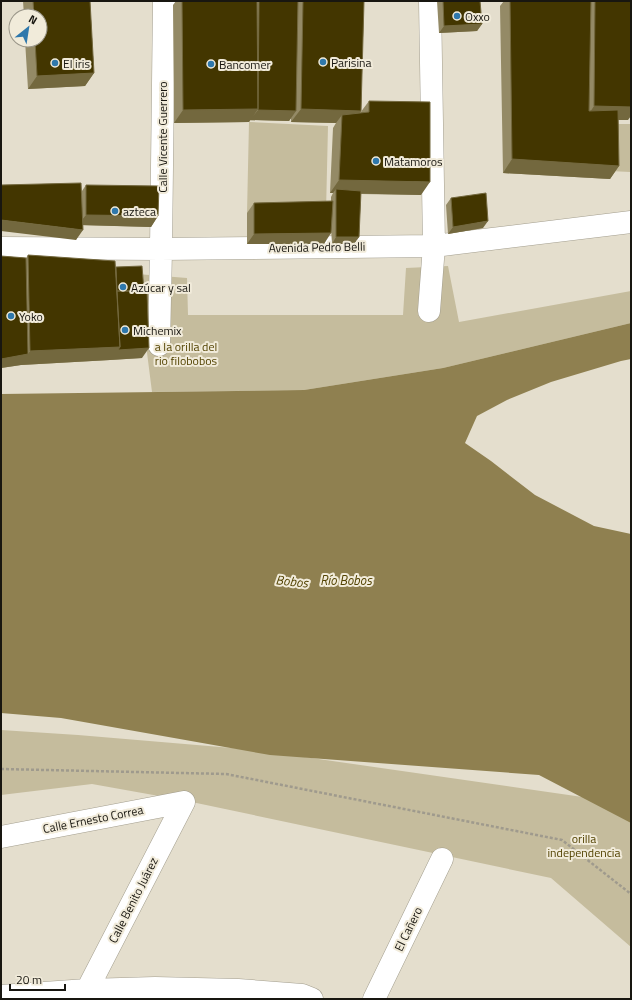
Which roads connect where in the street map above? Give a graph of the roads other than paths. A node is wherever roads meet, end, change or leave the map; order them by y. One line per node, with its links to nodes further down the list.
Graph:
1 (164, 1): 6 (street, Calle Vicente Guerrero)
2 (430, 1): 4 (street)
3 (631, 222): 4 (street, Avenida Pedro Belli)
4 (434, 246): 6 (street, Avenida Pedro Belli); 7 (street)
5 (1, 248): 6 (street, Avenida Pedro Belli)
6 (162, 249): 8 (street, Calle Vicente Guerrero)
7 (429, 311)
8 (159, 345)
9 (184, 802): 10 (street, Calle Ernesto Correa); 13 (street, Calle Benito Juárez)
10 (1, 837)
11 (442, 859): 16 (street, El Cañero)
12 (129, 994): 13 (street); 15 (street)
13 (85, 995): 14 (street)
14 (1, 996)
15 (312, 999)
16 (374, 999)

